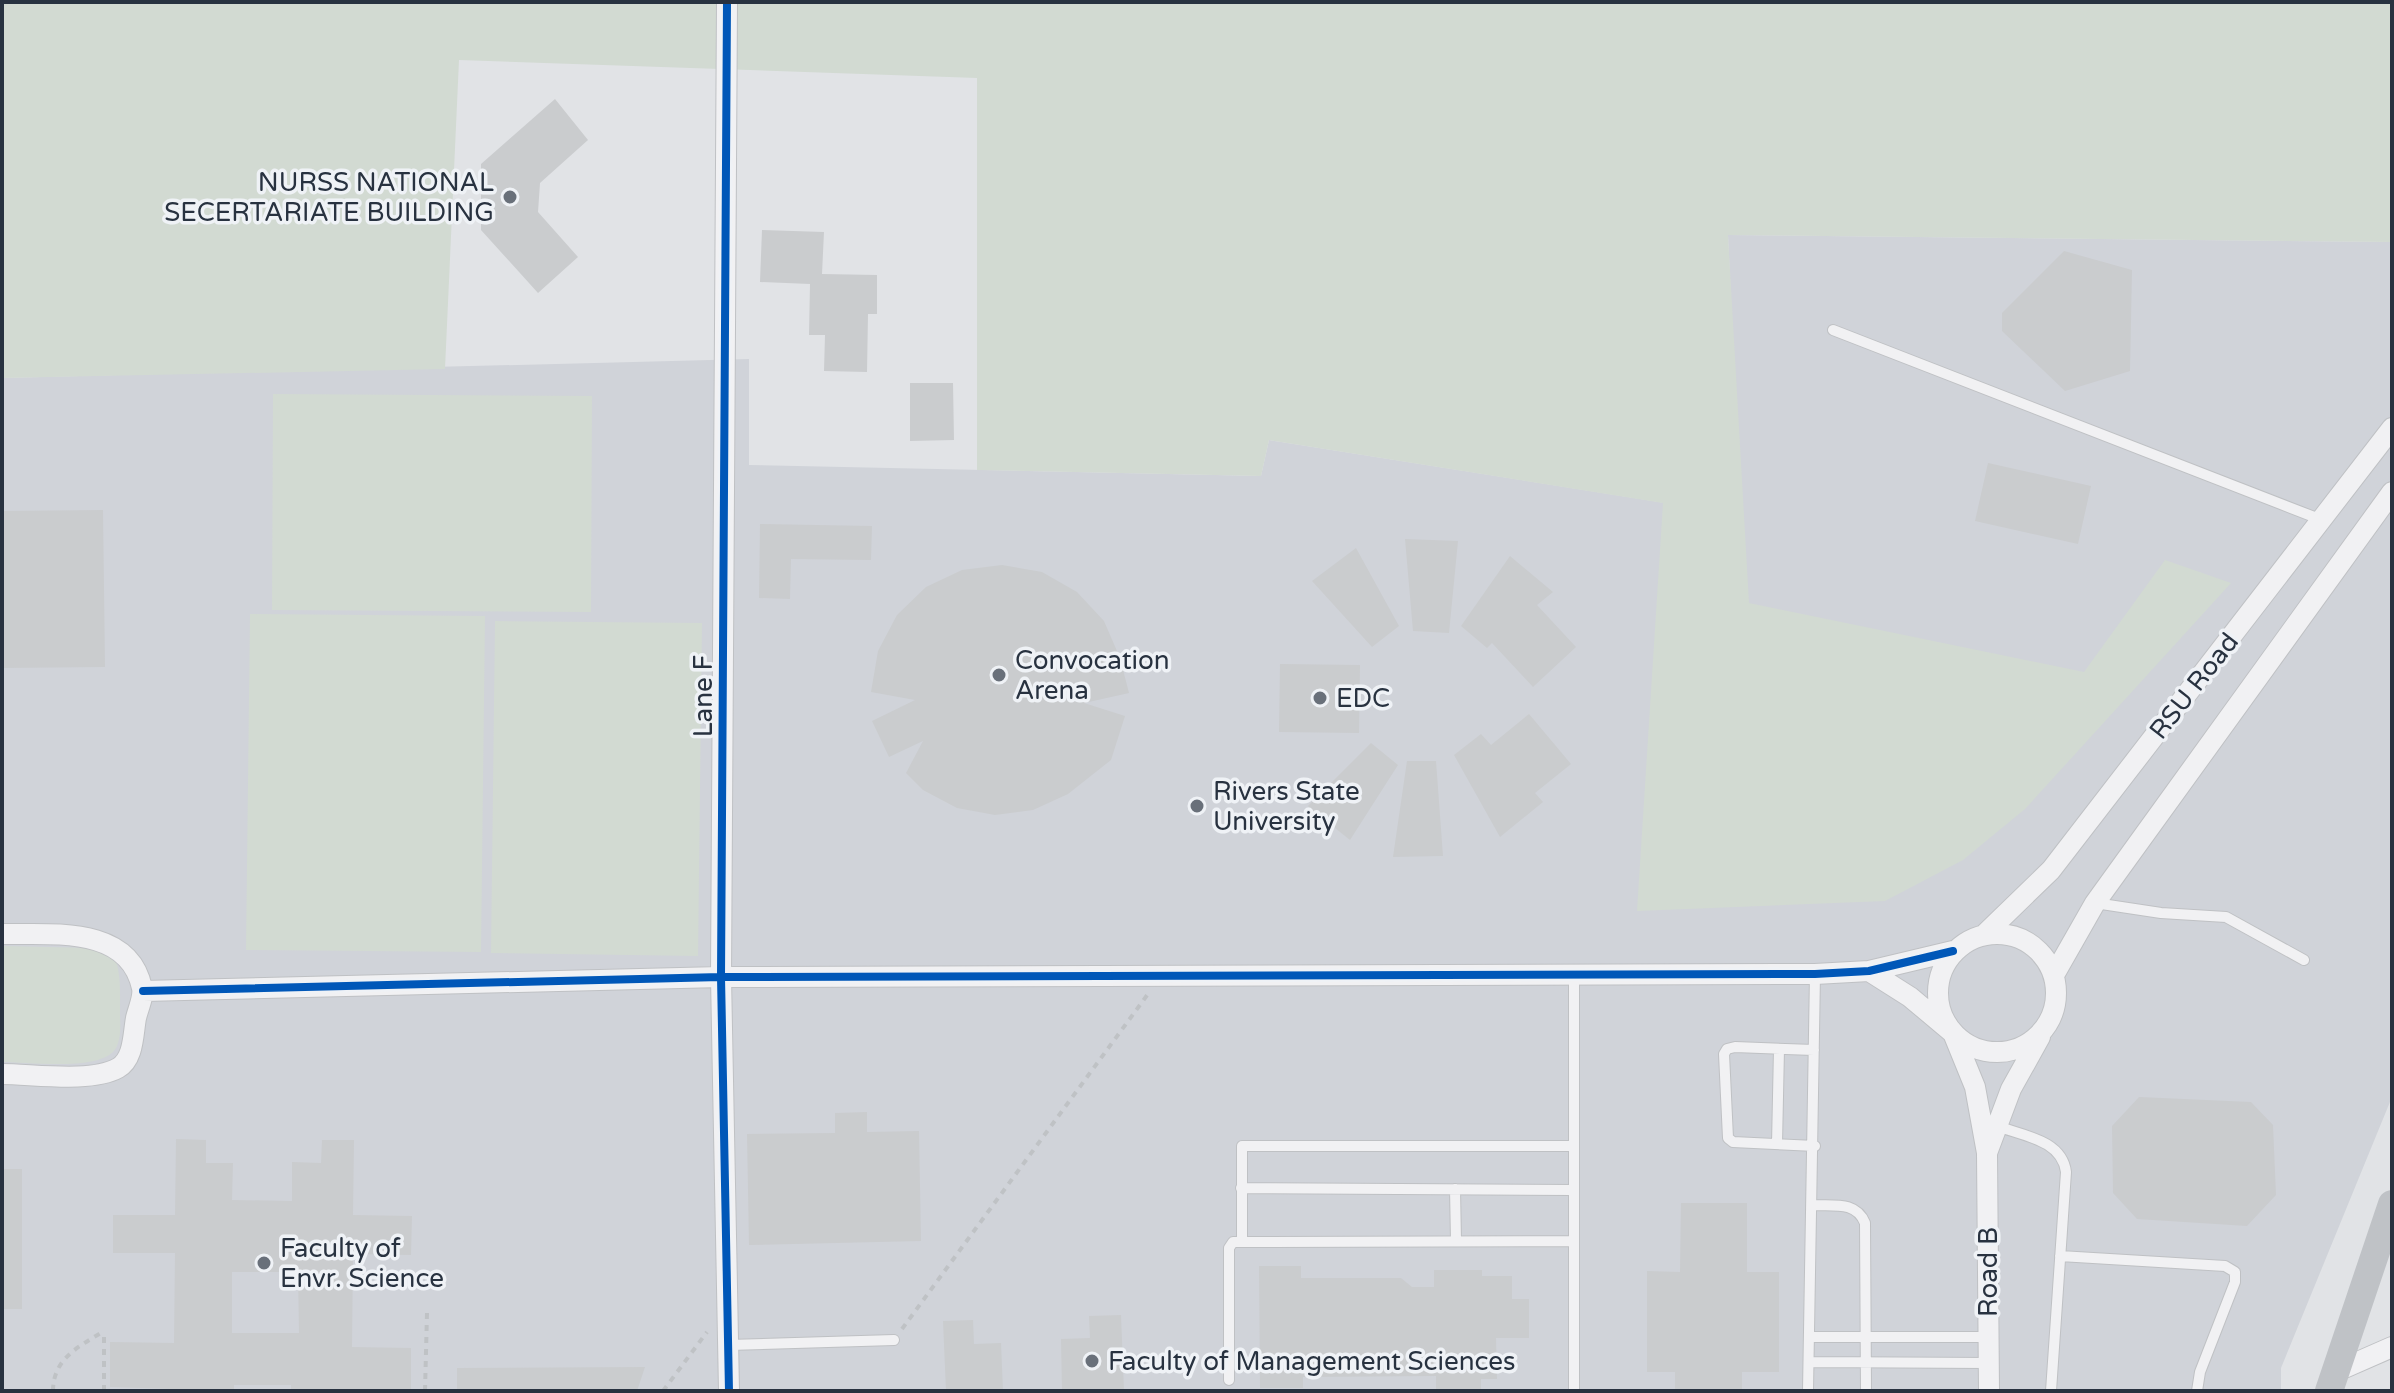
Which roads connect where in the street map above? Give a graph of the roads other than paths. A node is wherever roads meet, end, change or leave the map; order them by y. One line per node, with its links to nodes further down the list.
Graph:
1 (727, 2): 15 (street, Lane F)
2 (1833, 330): 5 (lane)
3 (2392, 428): 5 (street, RSU Road)
4 (2392, 492): 6 (street, RSU Road)
5 (2322, 520): 8 (street, RSU Road)
6 (2095, 903): 10 (lane); 14 (street, RSU Road)
7 (2, 934): 16 (street)
8 (1985, 934): 9 (street); 14 (street)
9 (1953, 951): 11 (street); 18 (street)
10 (2304, 960)
11 (1869, 971): 12 (street); 18 (street)
12 (1815, 974): 13 (street); 20 (lane)
13 (1574, 975): 15 (street); 24 (lane)
14 (2054, 975): 17 (street)
15 (721, 977): 16 (street); 40 (street, Lane F)
16 (143, 991): 21 (street)
17 (2046, 1026): 18 (street); 22 (street)
18 (1953, 1033): 26 (street)
19 (1779, 1049): 20 (lane); 23 (lane); 23 (lane)
20 (1814, 1050): 25 (lane)
21 (2, 1074)
22 (1997, 1126): 26 (street); 35 (lane)
23 (1777, 1144): 25 (lane)
24 (1573, 1146): 27 (lane); 29 (lane)
25 (1815, 1146): 31 (lane)
26 (1987, 1153): 38 (street, Road B)
27 (1241, 1188): 28 (lane); 32 (lane)
28 (1455, 1189): 29 (lane); 33 (lane)
29 (1573, 1190): 34 (lane)
30 (2392, 1204): 46 (street)
31 (1813, 1205): 36 (lane); 37 (lane)
32 (1242, 1240): 33 (lane); 45 (lane)
33 (1456, 1241): 34 (lane)
34 (1574, 1241): 48 (lane)
35 (2060, 1256): 52 (lane); 53 (lane)
36 (1809, 1337): 37 (lane); 42 (lane)
37 (1867, 1337): 38 (lane); 43 (lane)
38 (1988, 1337): 44 (street, Road B)
39 (894, 1340): 40 (lane)
40 (728, 1345): 47 (street, Lane F)
41 (2392, 1347): 46 (street)
42 (1809, 1362): 43 (lane); 49 (lane)
43 (1866, 1363): 44 (lane); 50 (lane)
44 (1988, 1363): 51 (street, Road B)
45 (1229, 1380)
46 (2332, 1382)
47 (729, 1391)
48 (1574, 1391)
49 (1808, 1391)
50 (1866, 1391)
51 (1989, 1391)
52 (2051, 1391)
53 (2197, 1391)

